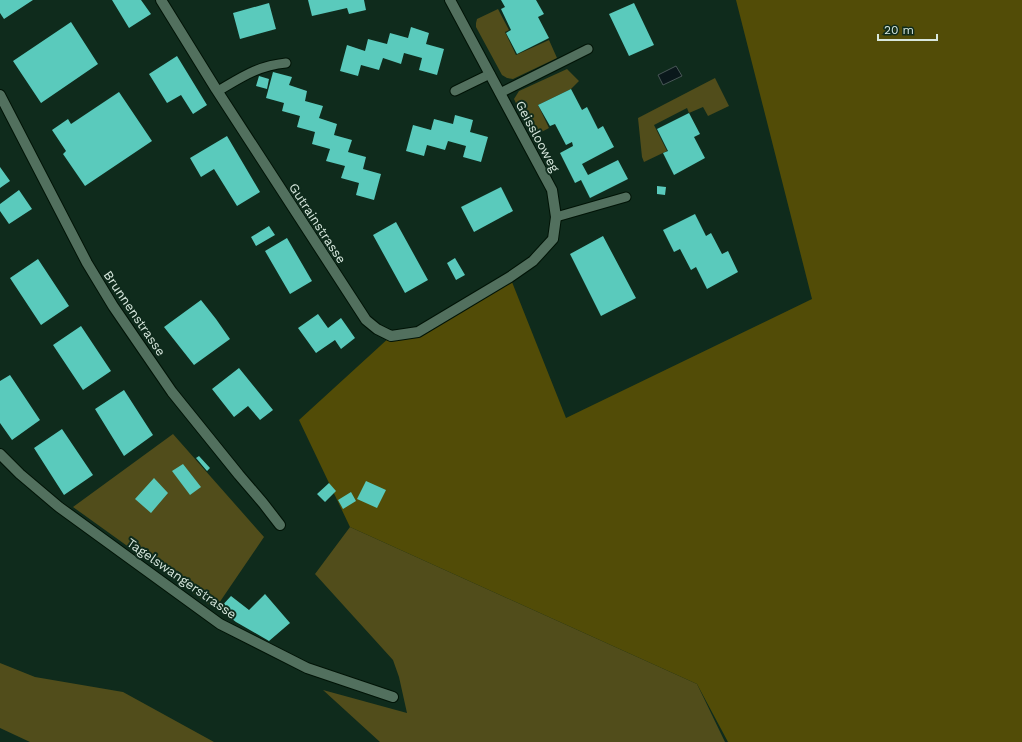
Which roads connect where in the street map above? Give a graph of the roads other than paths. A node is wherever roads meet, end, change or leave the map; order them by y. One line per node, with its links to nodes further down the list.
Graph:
1 (161, 0): 6 (street, Gutrainstrasse)
2 (450, 0): 5 (street, Geisslooweg)
3 (588, 49): 8 (lane)
4 (286, 63): 6 (lane)
5 (490, 74): 7 (lane); 8 (street, Geisslooweg)
6 (218, 91): 12 (street, Gutrainstrasse)
7 (455, 91)
8 (500, 93): 11 (street, Geisslooweg)
9 (0, 96): 14 (street, Brunnenstrasse)
10 (626, 197): 11 (lane)
11 (556, 217): 12 (street, Geisslooweg)
12 (510, 277)
13 (0, 454): 15 (street, Tagelswangerstrasse)
14 (280, 525)
15 (393, 697)

